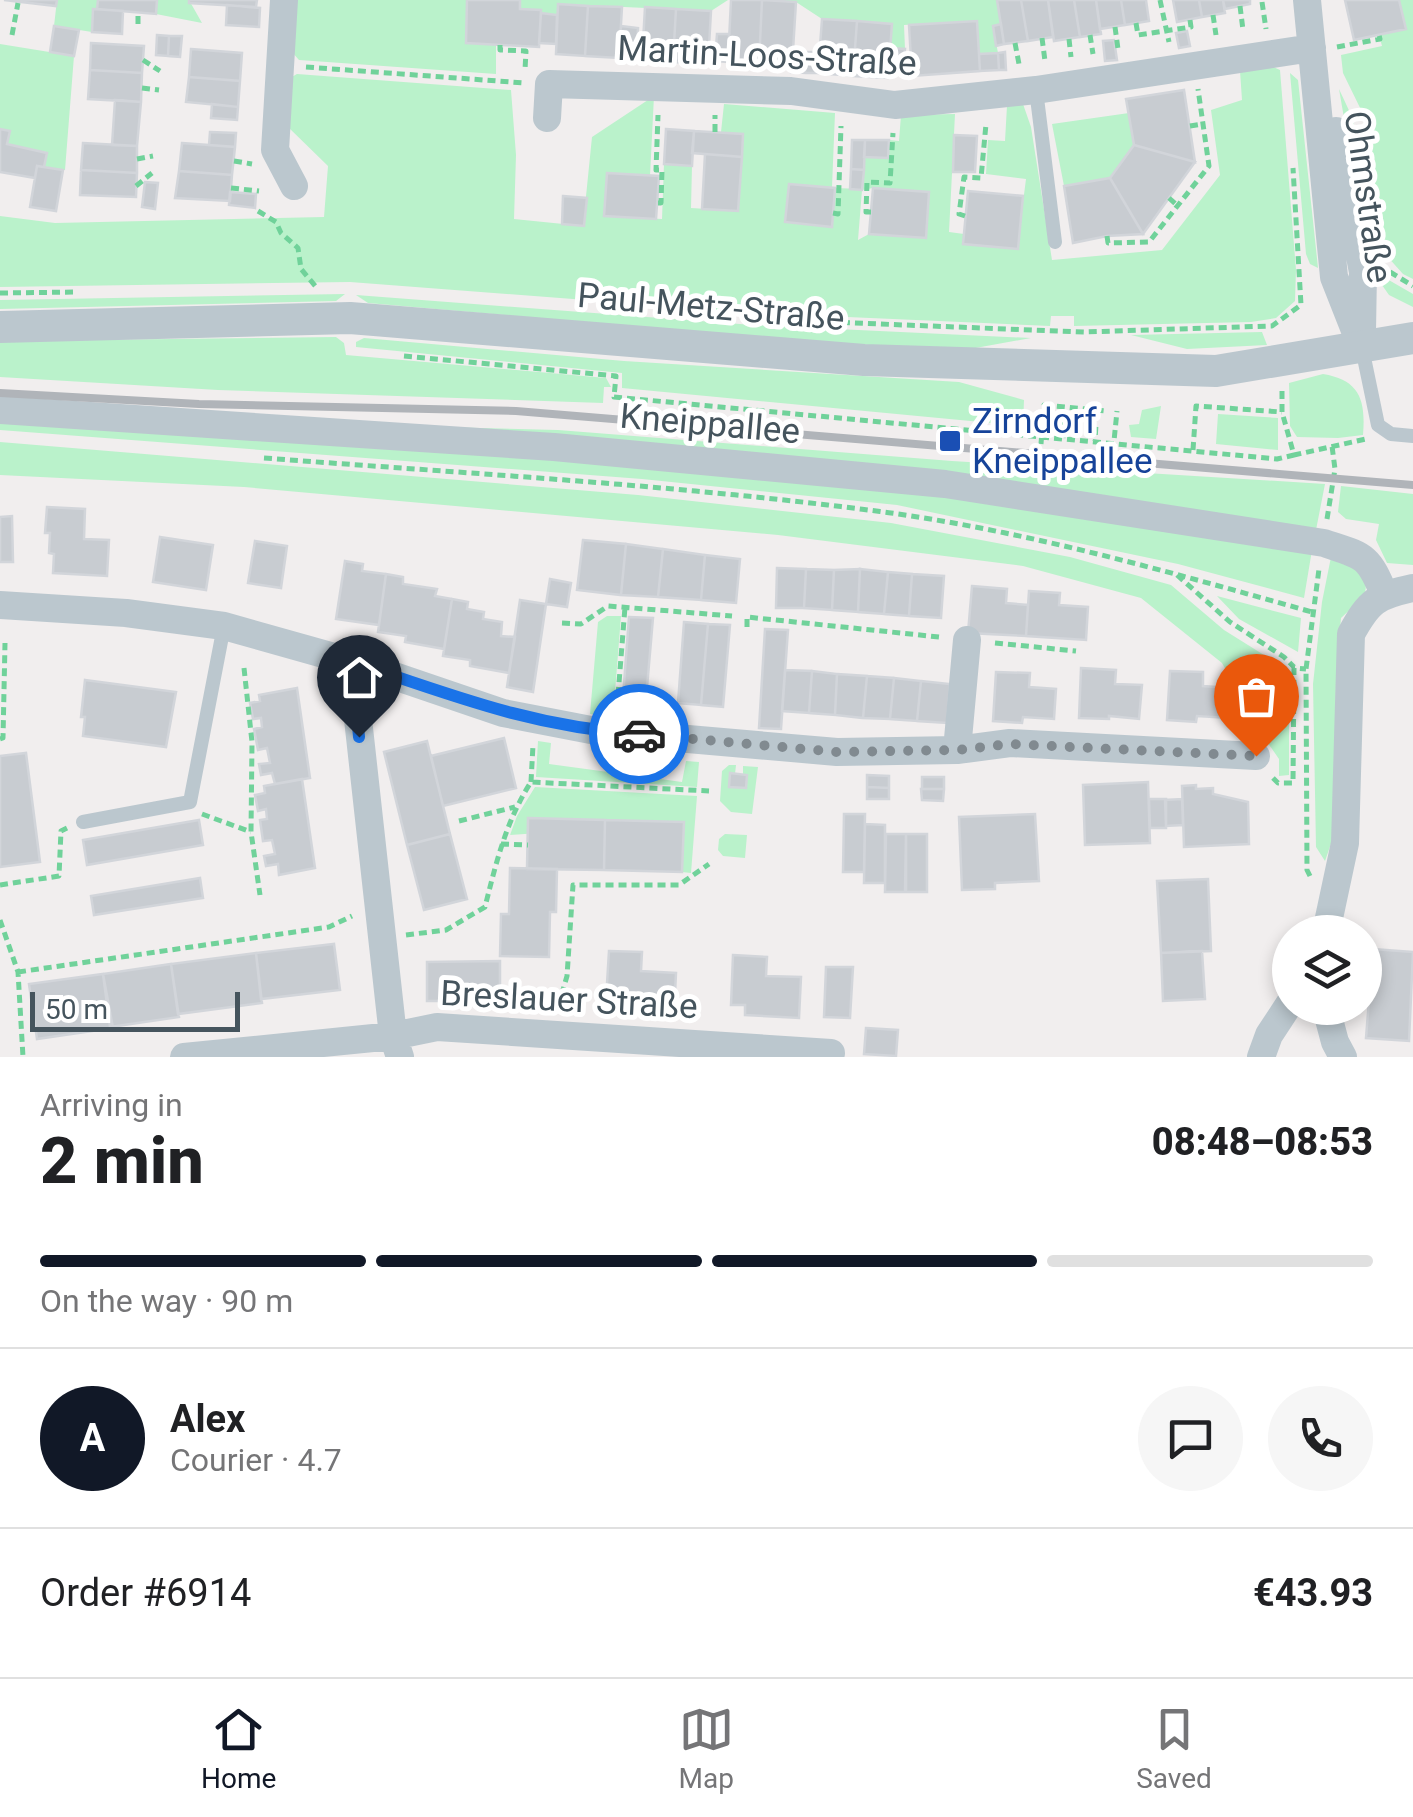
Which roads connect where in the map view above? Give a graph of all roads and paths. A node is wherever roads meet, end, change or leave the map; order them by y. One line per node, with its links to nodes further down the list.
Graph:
1 (284, 0): 36 (street)
2 (1160, 0): 6 (path)
3 (1307, 0): 13 (street, Ohmstraße)
4 (18, 3): 10 (path)
5 (138, 12): 9 (path)
6 (1164, 19)
7 (1190, 20): 8 (path)
8 (1136, 23)
9 (138, 24)
10 (12, 35)
11 (1379, 35): 13 (path)
12 (500, 45): 18 (path)
13 (1324, 48): 16 (street, Martin-Loos-Straße); 54 (street, Ohmstraße)
14 (143, 60): 17 (path)
15 (298, 66): 18 (path)
16 (1194, 67): 22 (street, Martin-Loos-Straße); 27 (path)
17 (160, 71)
18 (536, 83): 19 (street, Martin-Loos-Straße); 26 (street)
19 (655, 84): 24 (street, Martin-Loos-Straße); 40 (path)
20 (142, 88): 21 (path)
21 (158, 90)
22 (1036, 90): 23 (street, Martin-Loos-Straße); 47 (lane)
23 (989, 96): 25 (street, Martin-Loos-Straße); 45 (path)
24 (842, 98): 25 (street, Martin-Loos-Straße); 44 (path)
25 (895, 105): 43 (path)
26 (547, 118)
27 (1202, 124): 28 (path); 41 (path)
28 (1190, 126)
29 (153, 156): 30 (path)
30 (137, 159)
31 (234, 161): 33 (path)
32 (1292, 162): 51 (path)
33 (260, 164)
34 (152, 173): 35 (path)
35 (136, 186)
36 (294, 186)
37 (231, 188): 38 (path)
38 (259, 191)
39 (1169, 198): 41 (path)
40 (658, 203)
41 (1178, 206): 46 (path)
42 (258, 211): 50 (path)
43 (871, 212)
44 (833, 214)
45 (966, 216)
46 (1107, 236)
47 (1055, 242)
48 (1388, 271): 49 (path)
49 (1413, 286)
50 (316, 288)
51 (1272, 326)
52 (0, 327): 54 (street, Paul-Metz-Straße)
53 (1413, 338): 54 (street, Paul-Metz-Straße)
54 (1362, 348): 61 (lane)
55 (388, 354): 62 (path)
56 (1282, 388): 60 (path)
57 (0, 410): 73 (street, Kneippallee)
58 (1106, 411): 62 (path)
59 (1117, 411): 66 (path)
60 (1282, 412): 69 (path); 71 (path)
61 (1378, 425): 63 (lane); 68 (path)
62 (1042, 436): 64 (path); 67 (path)
63 (1413, 436)
64 (1063, 438): 65 (path); 65 (path)
65 (1095, 441): 66 (path)
66 (1113, 443): 69 (path); 70 (path)
67 (1041, 444)
68 (1332, 446): 71 (path); 73 (path)
69 (1193, 450): 71 (path)
70 (1113, 451)
71 (1294, 455)
72 (252, 457): 74 (path)
73 (1324, 543): 76 (street, Kneippallee); 80 (path)
74 (1174, 574): 80 (path); 91 (path)
75 (1413, 588): 76 (street)
76 (1384, 594): 112 (street)
77 (0, 605): 84 (street)
78 (625, 607): 79 (path); 83 (path); 93 (path)
79 (670, 611): 81 (path); 82 (path)
80 (1312, 612): 92 (path)
81 (732, 616)
82 (669, 620)
83 (562, 623)
84 (224, 626): 89 (street); 100 (lane)
85 (747, 627): 86 (path)
86 (967, 640): 88 (path); 96 (street)
87 (5, 643): 95 (path)
88 (1076, 651)
89 (359, 664): 96 (street); 119 (street)
90 (244, 668): 104 (path)
91 (1294, 668): 92 (path); 97 (path)
92 (1306, 669): 111 (path)
93 (616, 721)
94 (533, 734): 98 (path)
95 (0, 739)
96 (957, 750): 97 (street)
97 (1256, 756)
98 (531, 782): 99 (path); 101 (path)
99 (709, 791)
100 (190, 802): 103 (lane); 104 (path)
101 (515, 807): 102 (path); 105 (path)
102 (460, 821)
103 (84, 822): 108 (path)
104 (251, 832): 109 (path)
105 (501, 844): 106 (path); 114 (path)
106 (528, 846)
107 (710, 864): 116 (path)
108 (0, 885)
109 (260, 895)
110 (359, 912): 115 (path)
111 (1324, 915)
112 (1330, 915)
113 (0, 920): 115 (path)
114 (398, 936)
115 (18, 972): 122 (path)
116 (553, 1023)
117 (1276, 1025): 124 (street)
118 (1330, 1025): 125 (street)
119 (397, 1046): 120 (street, Breslauer Straße); 123 (street, Breslauer Straße)
120 (626, 1047): 121 (street, Breslauer Straße)
121 (831, 1053)
122 (23, 1057)
123 (184, 1057)
124 (1260, 1057)
125 (1344, 1057)

